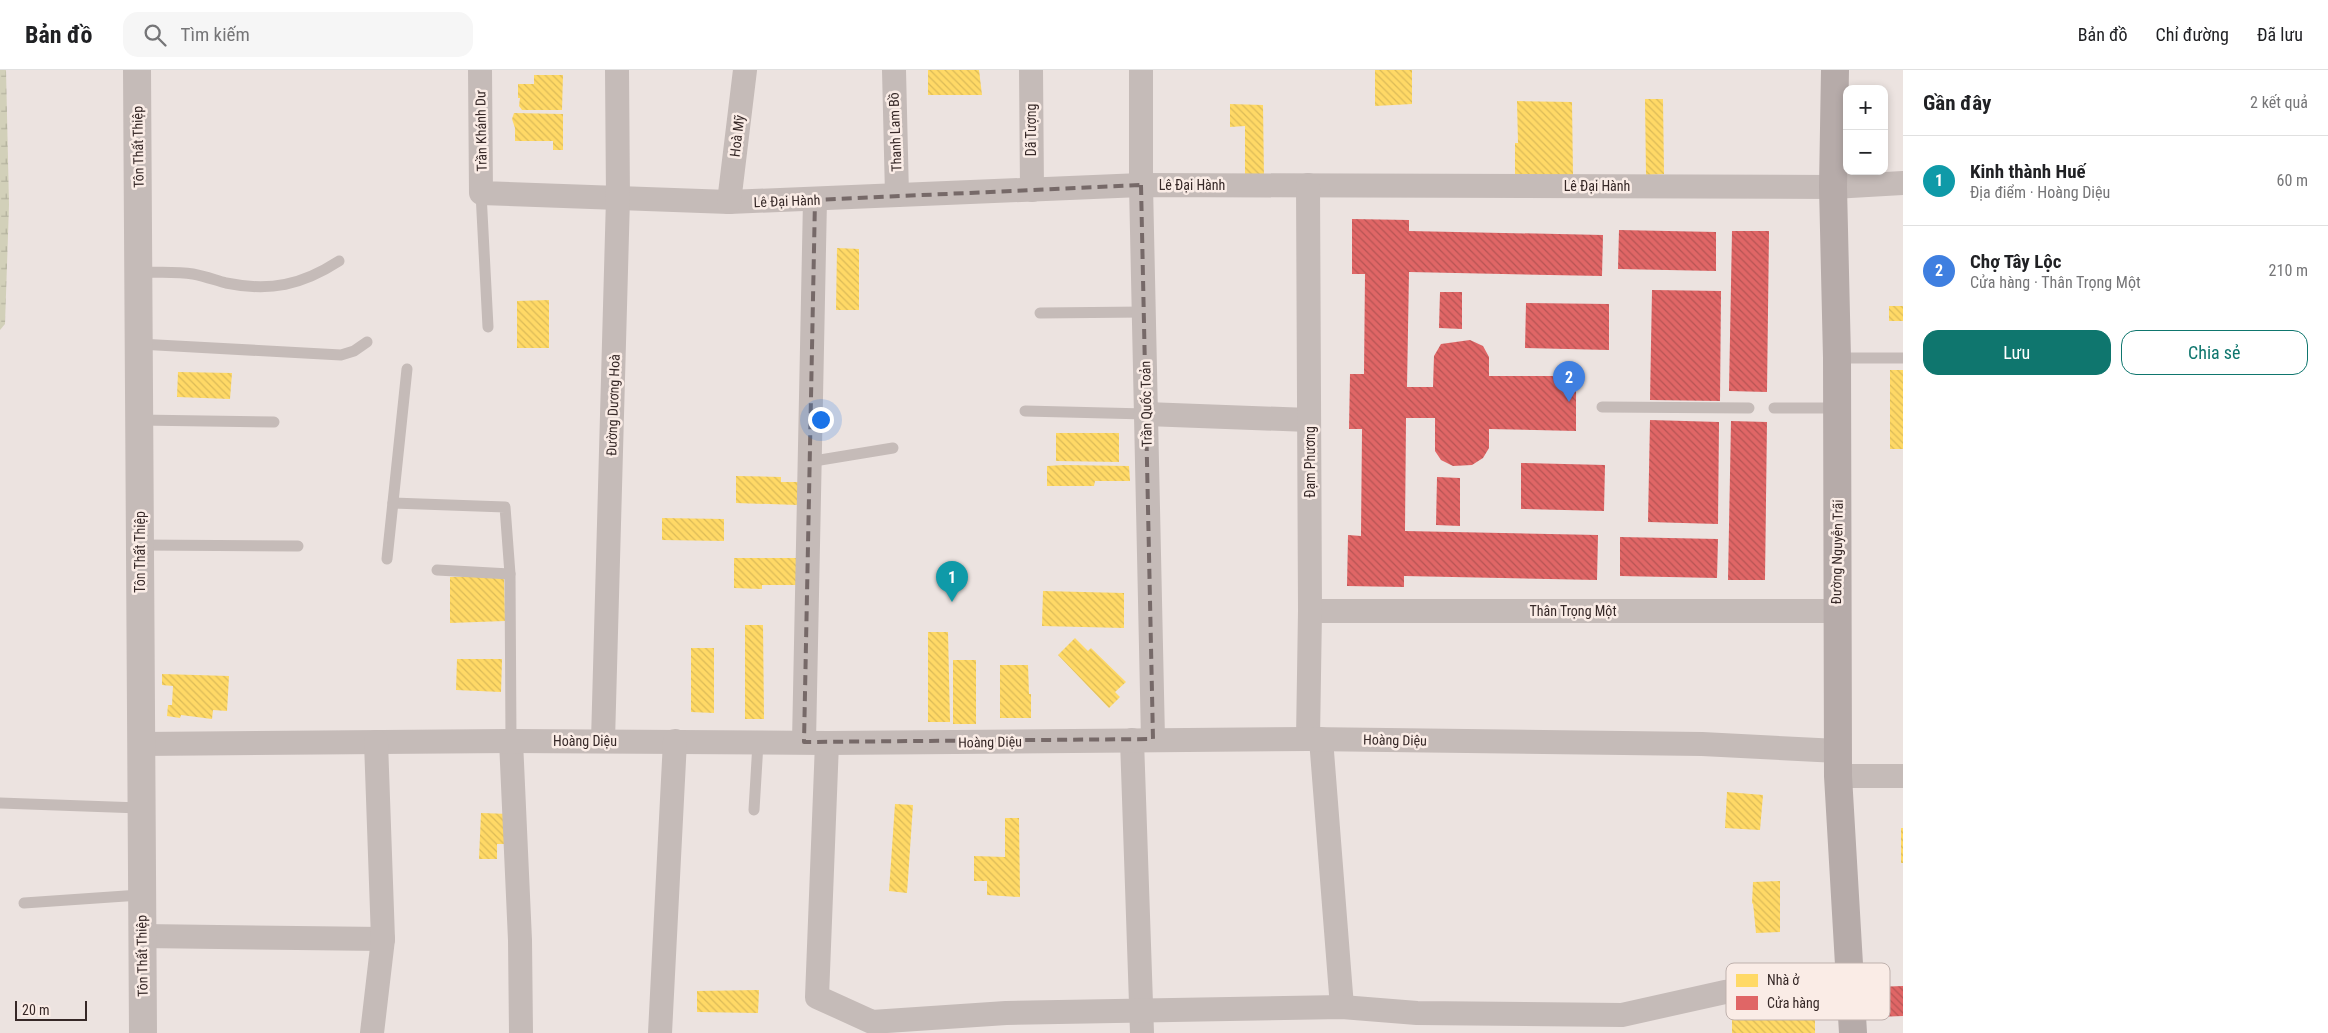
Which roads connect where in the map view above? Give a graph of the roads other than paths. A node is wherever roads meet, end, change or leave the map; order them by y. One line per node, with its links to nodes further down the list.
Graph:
1 (137, 70): 20 (street, Tôn Thất Thiệp)
2 (480, 70): 14 (street, Trần Khánh Dư)
3 (617, 70): 16 (street, Đường Dương Hoà)
4 (745, 70): 18 (street, Hoà Mỹ)
5 (894, 70): 15 (street, Thanh Lam Bồ)
6 (1031, 70): 13 (street, Dã Tượng)
7 (1141, 70): 10 (street, Trần Quốc Toản)
8 (1835, 70): 12 (main road, Đường Nguyễn Trãi)
9 (1903, 183): 12 (street, Lê Đại Hành)
10 (1141, 185): 11 (street, Lê Đại Hành); 13 (street, Lê Đại Hành); 21 (street, Trần Quốc Toản)
11 (1308, 185): 12 (street, Lê Đại Hành); 36 (street, Đạm Phương)
12 (1833, 187): 26 (main road, Đường Nguyễn Trãi)
13 (1032, 190): 15 (street, Lê Đại Hành)
14 (481, 193): 16 (street, Lê Đại Hành); 23 (lane)
15 (897, 195): 17 (street, Lê Đại Hành)
16 (618, 198): 18 (street, Lê Đại Hành); 50 (street, Đường Dương Hoà)
17 (815, 200): 18 (street, Lê Đại Hành); 39 (street)
18 (729, 202)
19 (339, 261): 20 (lane)
20 (139, 272): 25 (street, Tôn Thất Thiệp)
21 (1144, 312): 22 (lane); 34 (street, Trần Quốc Toản)
22 (1040, 313)
23 (488, 327)
24 (367, 342): 25 (lane)
25 (139, 344): 35 (street, Tôn Thất Thiệp)
26 (1837, 358): 27 (lane); 32 (main road, Đường Nguyễn Trãi)
27 (1903, 358)
28 (407, 369): 40 (lane)
29 (1602, 406): 30 (lane)
30 (1749, 408)
31 (1774, 408): 32 (lane)
32 (1837, 408): 47 (main road, Đường Nguyễn Trãi)
33 (1025, 411): 34 (lane)
34 (1146, 414): 36 (street); 48 (street, Trần Quốc Toản)
35 (140, 420): 37 (lane); 41 (street, Tôn Thất Thiệp)
36 (1310, 420): 46 (street, Đạm Phương)
37 (274, 422)
38 (893, 448): 39 (lane)
39 (808, 462): 54 (street)
40 (393, 503): 43 (lane); 45 (lane)
41 (140, 545): 42 (lane); 56 (street, Tôn Thất Thiệp)
42 (298, 546)
43 (387, 559)
44 (437, 570): 45 (lane)
45 (510, 574): 51 (lane)
46 (1310, 611): 47 (street, Thân Trọng Một); 49 (street, Đạm Phương)
47 (1836, 611): 57 (main road, Đường Nguyễn Trãi)
48 (1142, 739): 49 (street, Hoàng Diệu); 54 (street, Hoàng Diệu); 70 (street, Trần Quốc Toản)
49 (1314, 739): 57 (street, Hoàng Diệu); 68 (street, Đạm Phương)
50 (603, 740): 51 (street, Hoàng Diệu); 52 (street, Hoàng Diệu)
51 (511, 741): 53 (street, Hoàng Diệu); 73 (street)
52 (675, 741): 55 (street, Hoàng Diệu); 74 (street)
53 (376, 742): 56 (street, Hoàng Diệu); 65 (street)
54 (816, 742): 55 (street, Hoàng Diệu); 70 (street)
55 (758, 743): 61 (lane)
56 (141, 744): 60 (street, Tôn Thất Thiệp)
57 (1838, 764): 58 (street, Hoàng Diệu); 66 (main road, Đường Nguyễn Trãi)
58 (1903, 776)
59 (0, 803): 60 (lane)
60 (140, 808): 62 (street, Tôn Thất Thiệp)
61 (754, 810)
62 (140, 895): 63 (lane); 64 (street, Tôn Thất Thiệp)
63 (24, 903)
64 (143, 936): 65 (street); 71 (street, Tôn Thất Thiệp)
65 (383, 939): 72 (street)
66 (1849, 963)
67 (1726, 992): 68 (street)
68 (1342, 1007): 70 (street)
69 (1852, 1020): 75 (main road, Đường Nguyễn Trãi)
70 (1143, 1022)
71 (143, 1033)
72 (372, 1033)
73 (521, 1033)
74 (660, 1033)
75 (1853, 1033)

